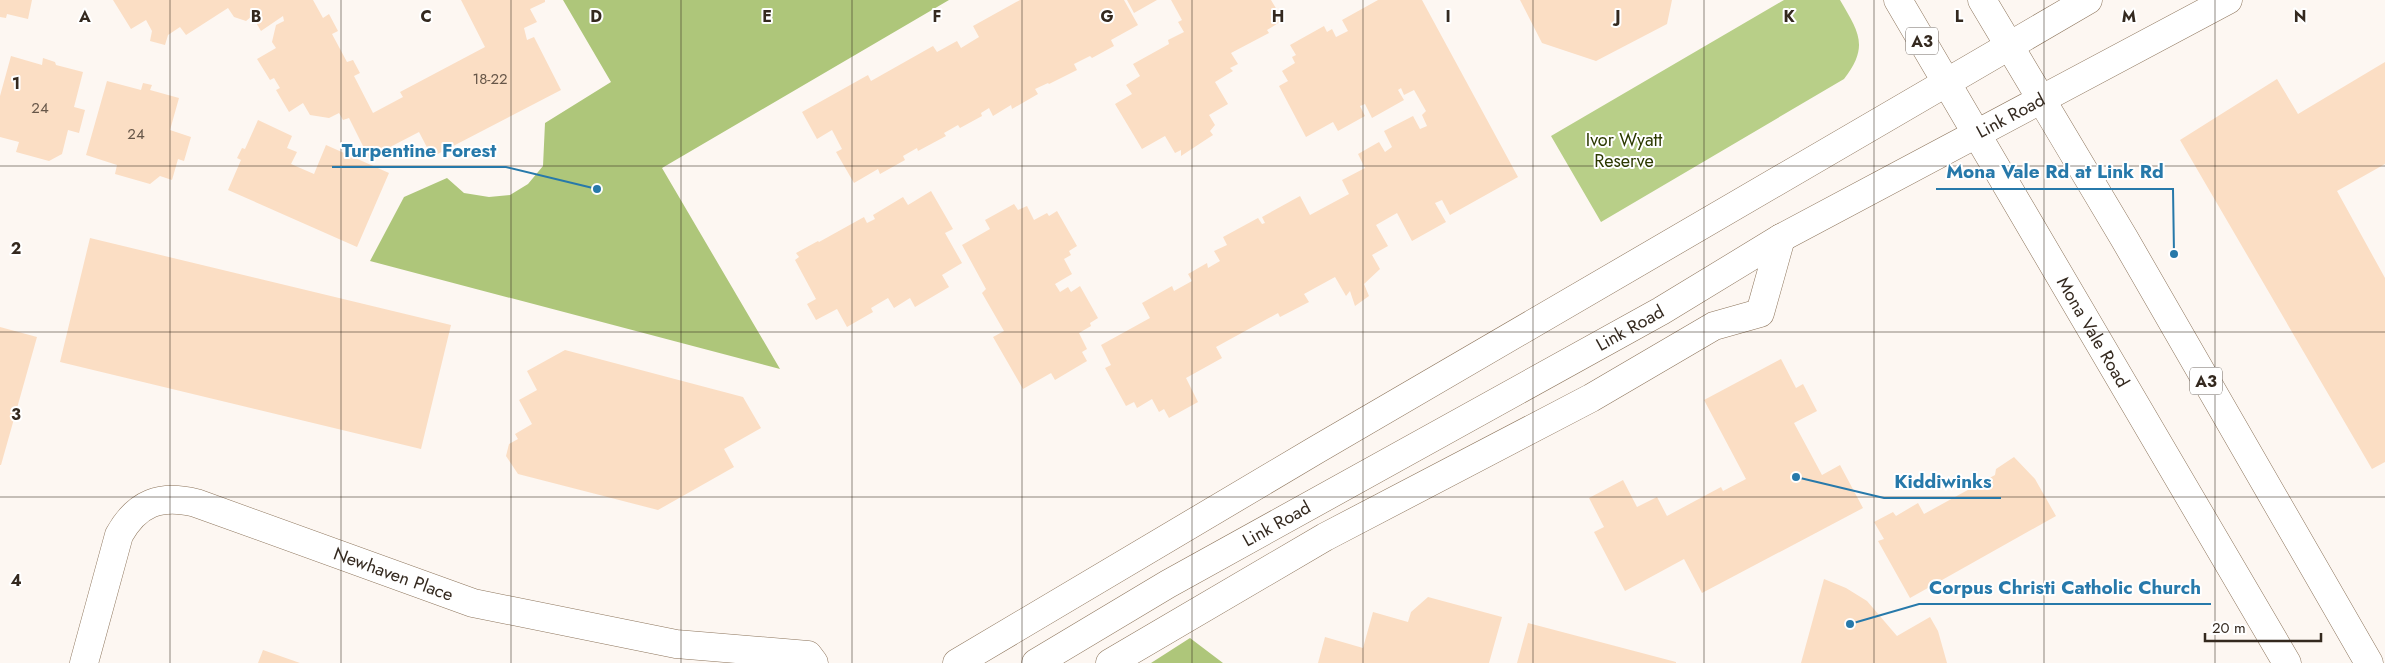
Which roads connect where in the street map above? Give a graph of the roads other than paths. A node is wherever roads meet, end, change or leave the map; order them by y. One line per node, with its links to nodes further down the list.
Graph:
1 (1898, 0): 6 (main road, Mona Vale Road / A3)
2 (1982, 0): 5 (main road, A3)
3 (2088, 0): 5 (main road)
4 (2228, 0): 7 (main road, Link Road)
5 (2009, 46): 6 (main road); 7 (main road, A3)
6 (1946, 82): 8 (main road, Mona Vale Road / A3); 12 (main road)
7 (2040, 100): 8 (main road, Link Road); 16 (main road, A3)
8 (1978, 133): 9 (main road, Link Road); 15 (main road, Mona Vale Road / A3)
9 (1782, 238): 13 (main road, Link Road); 14 (main road)
10 (84, 663): 11 (main road, Newhaven Place)
11 (814, 663)
12 (957, 663)
13 (1036, 663)
14 (1110, 663)
15 (2287, 663)
16 (2369, 663)

